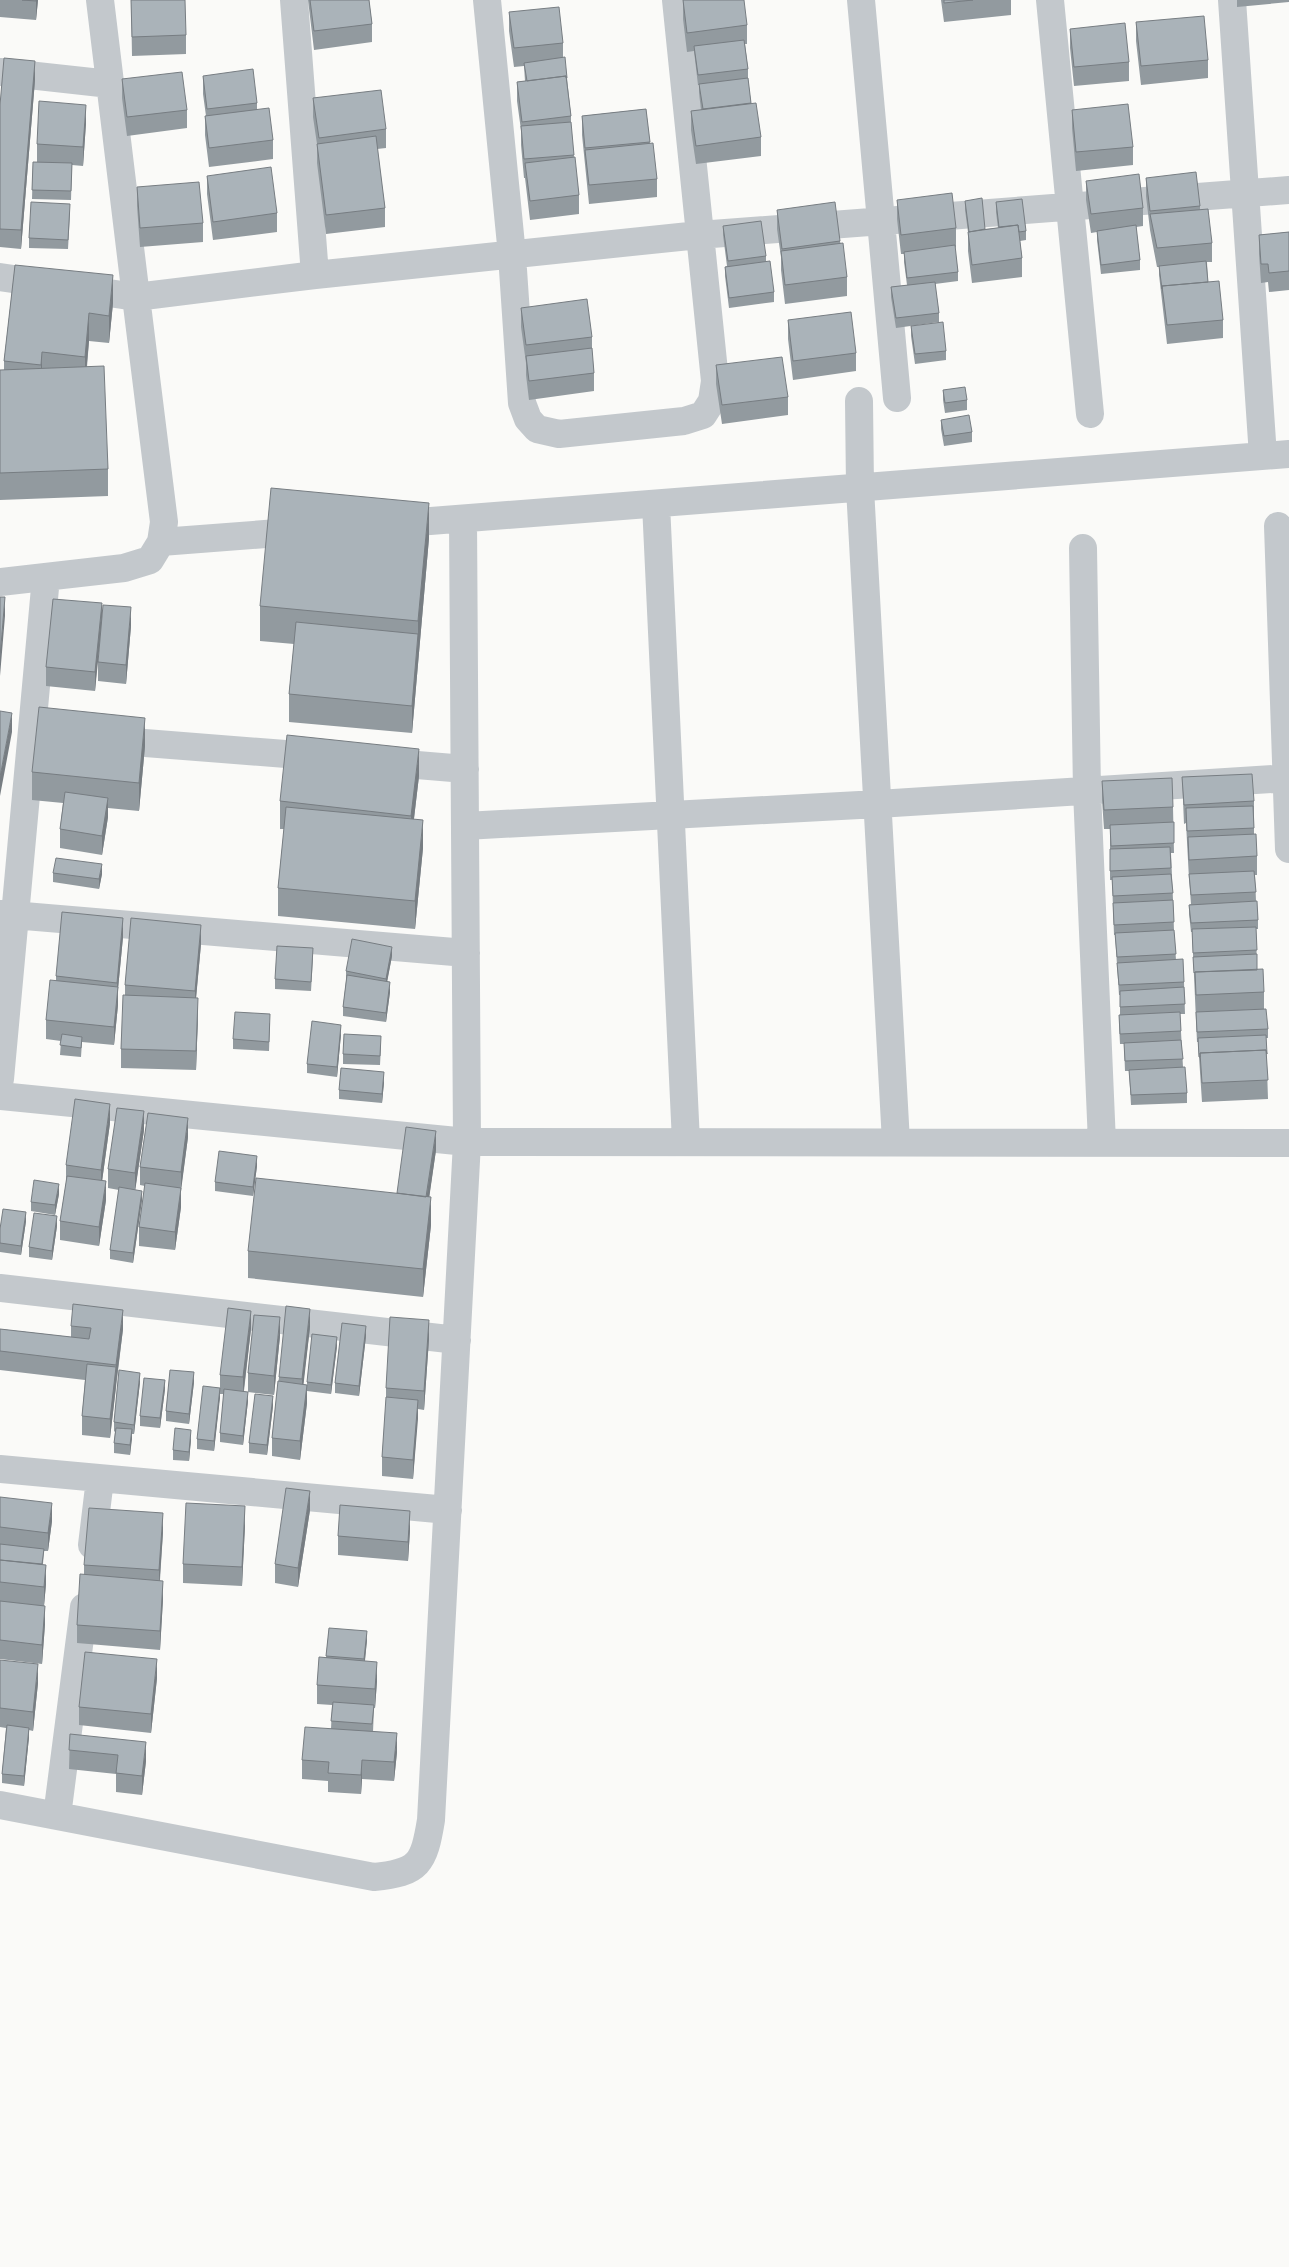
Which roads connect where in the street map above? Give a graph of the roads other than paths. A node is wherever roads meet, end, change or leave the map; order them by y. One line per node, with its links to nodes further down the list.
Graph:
1 (100, 0): 9 (street)
2 (294, 0): 16 (street)
3 (487, 0): 15 (street)
4 (676, 0): 14 (street)
5 (861, 0): 13 (street)
6 (1050, 0): 12 (street)
7 (1232, 0): 11 (street)
8 (0, 72): 9 (street)
9 (110, 84): 18 (street)
10 (1289, 190): 11 (street)
11 (1245, 193): 12 (street); 22 (street)
12 (1070, 207): 13 (street); 21 (street)
13 (881, 222): 14 (street); 19 (street)
14 (699, 236): 15 (street); 15 (street)
15 (512, 255): 16 (street)
16 (315, 275): 18 (street)
17 (0, 277): 18 (street)
18 (136, 297): 29 (street)
19 (897, 398)
20 (858, 401): 23 (street)
21 (1090, 414)
22 (1276, 455): 23 (street)
23 (860, 488): 24 (street); 37 (street)
24 (656, 504): 25 (street); 38 (street)
25 (463, 519): 26 (street); 34 (street)
26 (366, 526)
27 (1278, 526): 35 (street)
28 (326, 530): 29 (street)
29 (161, 542): 31 (street)
30 (1083, 548): 36 (street)
31 (46, 577): 32 (street); 33 (street)
32 (0, 582)
33 (20, 733): 34 (street); 41 (street)
34 (465, 769): 39 (street)
35 (1287, 778): 36 (street); 40 (street)
36 (1086, 791): 37 (street); 48 (street)
37 (878, 804): 38 (street); 47 (street)
38 (670, 815): 39 (street); 46 (street)
39 (465, 826): 42 (street)
40 (1289, 849)
41 (8, 915): 42 (street); 43 (street)
42 (466, 953): 45 (street)
43 (0, 1079)
44 (0, 1096): 45 (street)
45 (468, 1142): 46 (street); 51 (street)
46 (686, 1142): 47 (street)
47 (896, 1142): 48 (street)
48 (1102, 1142): 49 (street)
49 (1289, 1143)
50 (0, 1288): 51 (street)
51 (457, 1340): 54 (street)
52 (0, 1469): 53 (street)
53 (100, 1478): 54 (street); 56 (street)
54 (448, 1510): 56 (street)
55 (0, 1805): 56 (street)
56 (57, 1816)

